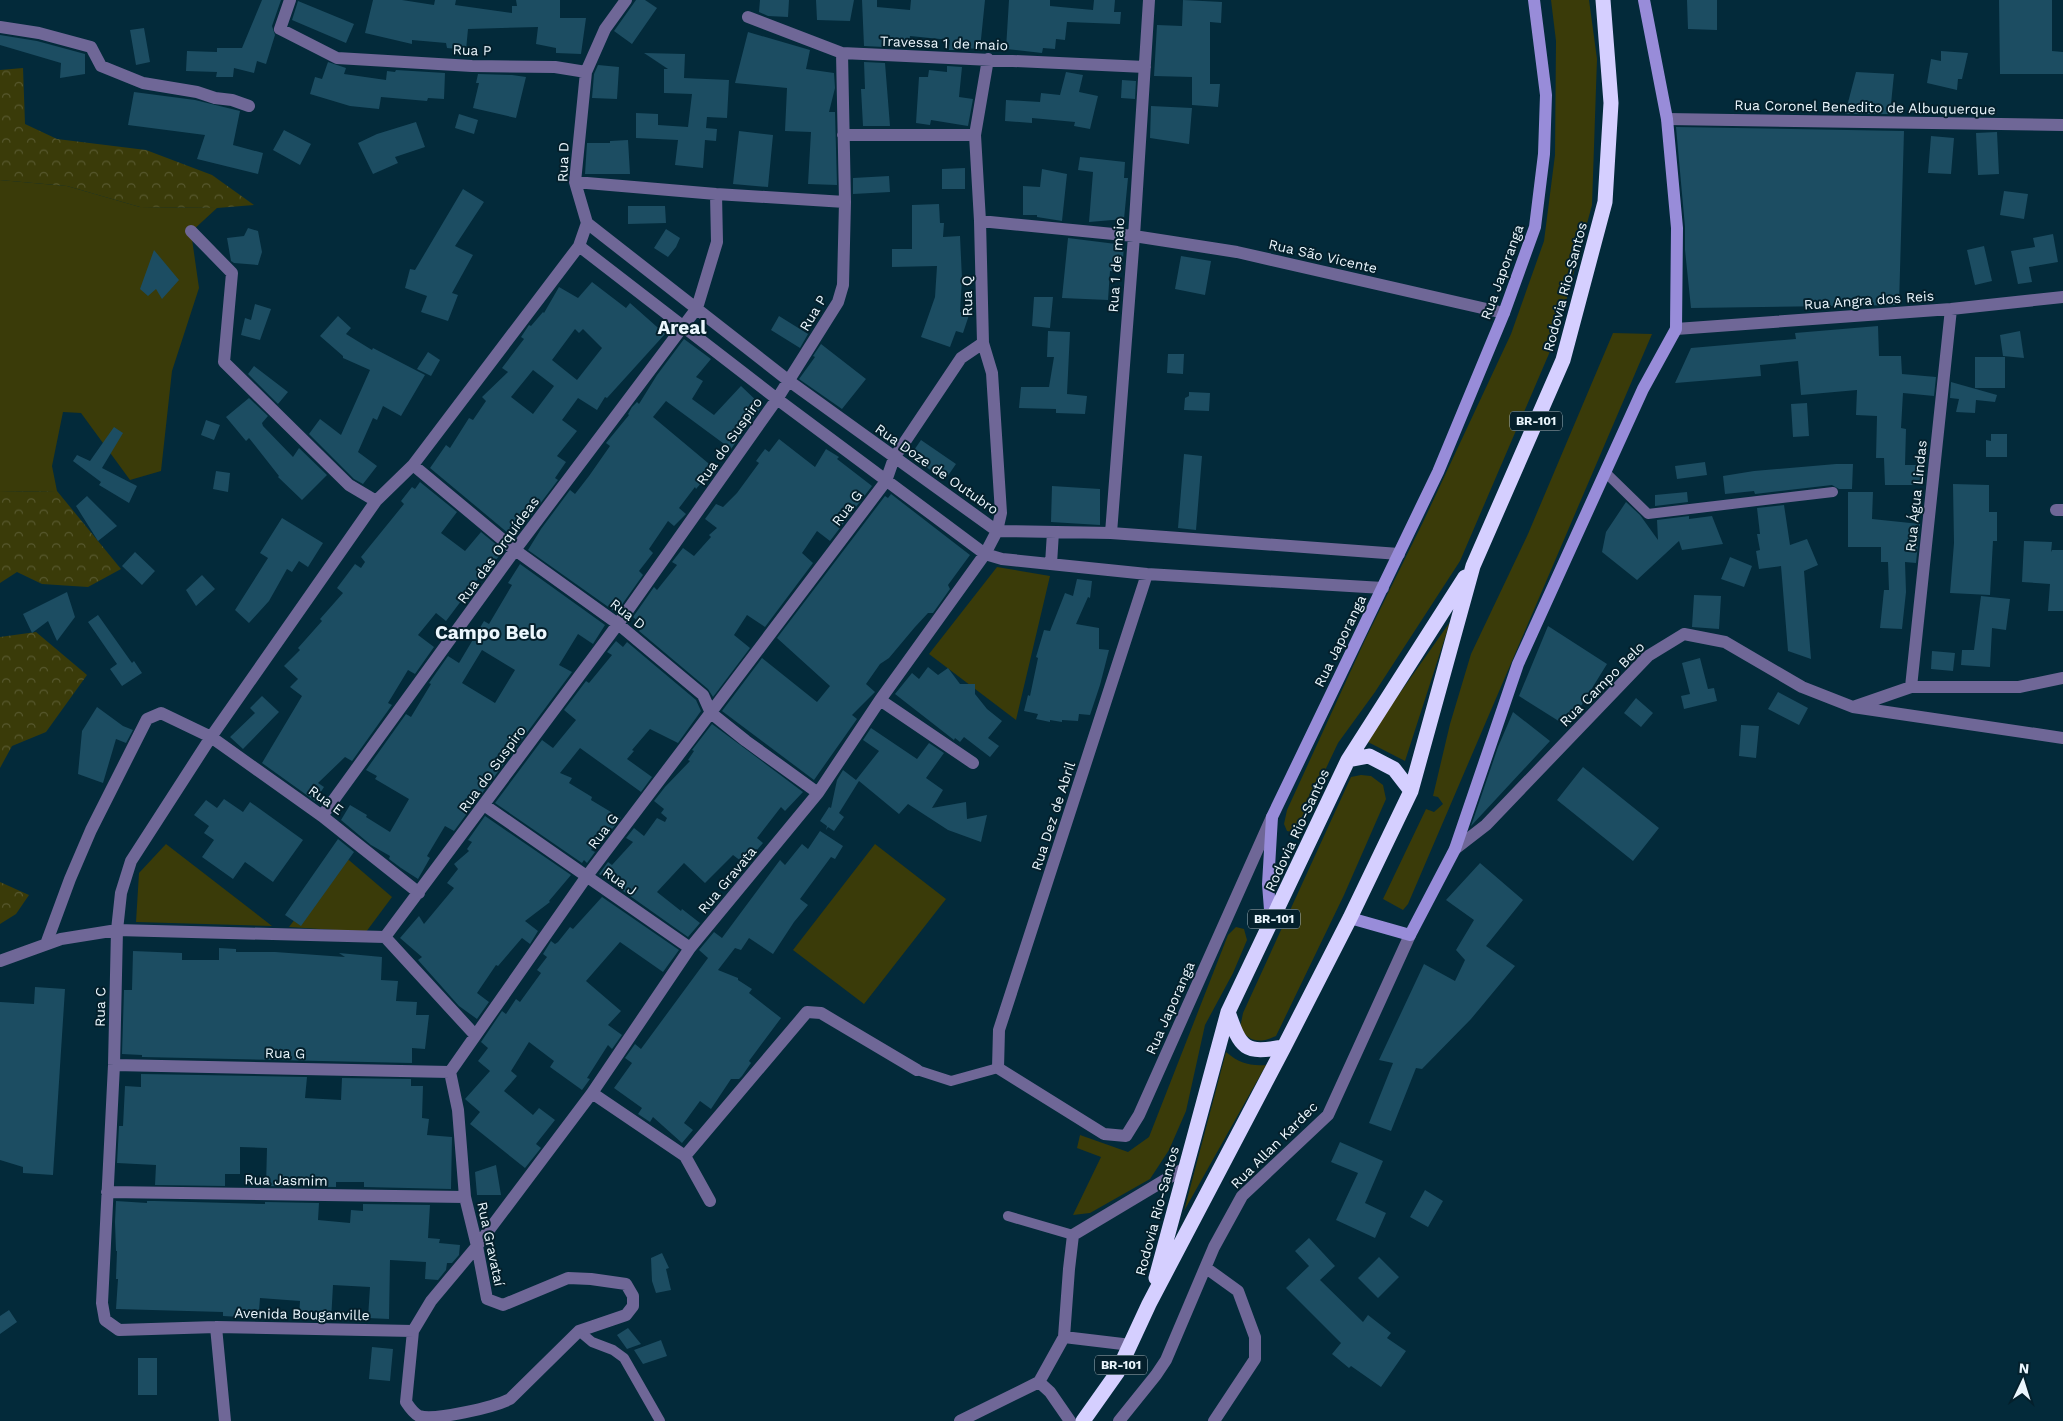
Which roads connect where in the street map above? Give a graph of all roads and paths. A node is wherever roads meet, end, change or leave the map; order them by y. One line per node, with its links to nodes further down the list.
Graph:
1 (290, 0): 12 (street, Rua P)
2 (626, 0): 12 (street)
3 (1149, 0): 11 (street, Rua 1 de maio)
4 (1534, 0): 29 (main road, Rua Japoranga)
5 (1603, 0): 48 (highway, Rodovia Rio-Santos / BR-101)
6 (1644, 0): 14 (main road)
7 (748, 17): 9 (street, Travessa 1 de maio)
8 (0, 27): 13 (street)
9 (842, 53): 10 (street, Travessa 1 de maio); 16 (street, Rua P)
10 (988, 60): 11 (street, Travessa 1 de maio); 17 (street, Rua Q)
11 (1145, 67): 24 (street, Rua 1 de maio)
12 (586, 72): 18 (street, Rua D)
13 (249, 106)
14 (1667, 119): 15 (street, Rua Coronel Benedito de Albuquerque); 31 (main road)
15 (2063, 125)
16 (843, 135): 17 (street); 20 (street, Rua P)
17 (974, 135): 21 (street, Rua Q)
18 (575, 182): 19 (street); 22 (street, Rua D)
19 (716, 194): 20 (street); 27 (street)
20 (845, 202): 33 (street, Rua P)
21 (980, 221): 24 (street, Rua São Vicente); 32 (street, Rua Q)
22 (587, 223): 25 (street); 27 (street, Rua Doze de Outubro)
23 (191, 232): 40 (street)
24 (1134, 236): 29 (street, Rua São Vicente); 43 (street, Rua 1 de maio)
25 (579, 246): 30 (street); 36 (street)
26 (2063, 297): 28 (street, Rua Angra dos Reis)
27 (697, 308): 30 (street, Rua das Orquídeas); 33 (street, Rua Doze de Outubro)
28 (1951, 309): 31 (street, Rua Angra dos Reis); 53 (street, Rua Água Lindas)
29 (1504, 314): 46 (main road, Rua Japoranga)
30 (682, 327): 34 (street); 44 (street, Rua das Orquídeas)
31 (1676, 329): 37 (main road)
32 (983, 343): 35 (street, Rua G); 41 (street, Rua Q)
33 (789, 380): 34 (street, Rua P); 35 (street, Rua Doze de Outubro)
34 (777, 399): 38 (street); 51 (street, Rua do Suspiro)
35 (894, 458): 38 (street, Rua G); 41 (street, Rua Doze de Outubro)
36 (413, 465): 40 (street); 44 (street, Rua D)
37 (1605, 472): 39 (lane); 66 (main road)
38 (886, 481): 45 (street); 56 (street, Rua G)
39 (1833, 492)
40 (376, 501): 57 (street)
41 (998, 531): 42 (street, Rua Doze de Outubro); 45 (street, Rua Gravata)
42 (1053, 532): 43 (street, Rua Doze de Outubro); 47 (street)
43 (1110, 533): 46 (street, Rua Doze de Outubro)
44 (516, 550): 51 (street, Rua D); 64 (street, Rua das Orquídeas)
45 (985, 554): 47 (street); 54 (street, Rua Gravata)
46 (1399, 554): 50 (main road, Rua Japoranga)
47 (1051, 564): 49 (street)
48 (1473, 566): 59 (highway, Rodovia Rio-Santos / BR-101); 61 (highway, Rodovia Rio-Santos / BR-101)
49 (1147, 574): 50 (street); 81 (street, Rua Dez de Abril)
50 (1382, 588): 65 (main road, Rua Japoranga)
51 (618, 624): 56 (street, Rua D); 63 (street, Rua do Suspiro)
52 (2063, 678): 53 (street)
53 (1911, 687): 55 (street)
54 (880, 700): 60 (street); 62 (street, Rua Gravata)
55 (1853, 707): 58 (street, Rua Campo Belo); 66 (street, Rua Campo Belo)
56 (711, 713): 62 (street, Rua D); 67 (street, Rua G)
57 (211, 738): 64 (street, Rua E); 71 (street, Rua C); 74 (street, Rua E)
58 (2063, 738)
59 (1348, 760): 61 (highway); 70 (highway, Rodovia Rio-Santos / BR-101)
60 (973, 763)
61 (1411, 791): 69 (highway, Rodovia Rio-Santos / BR-101)
62 (818, 793): 75 (street, Rua Gravata)
63 (484, 805): 67 (street, Rua J); 68 (street, Rua do Suspiro)
64 (322, 816): 68 (street, Rua E)
65 (1272, 818): 70 (main road); 81 (street, Rua Japoranga)
66 (1455, 849): 72 (main road)
67 (587, 876): 75 (street, Rua J); 78 (street, Rua G)
68 (419, 893): 73 (street, Rua do Suspiro)
69 (1350, 918): 72 (main road); 79 (highway, Rodovia Rio-Santos / BR-101)
70 (1271, 924): 77 (highway, Rodovia Rio-Santos / BR-101)
71 (117, 930): 73 (street); 74 (street); 80 (street, Rua C)
72 (1410, 935): 93 (street, Rua Allan Kardec)
73 (385, 937): 78 (street)
74 (46, 944): 76 (street)
75 (690, 948): 84 (street, Rua Gravata)
76 (0, 960)
77 (1228, 1012): 79 (highway); 86 (highway, Rodovia Rio-Santos / BR-101)
78 (475, 1035): 83 (street, Rua G)
79 (1284, 1047): 95 (highway, Rodovia Rio-Santos / BR-101)
80 (114, 1064): 83 (street, Rua G); 87 (street, Rua C)
81 (998, 1068): 82 (lane)
82 (917, 1070): 85 (street)
83 (450, 1072): 88 (street, Rua Gravataí)
84 (592, 1093): 85 (street); 92 (street, Rua Gravata)
85 (685, 1156): 89 (street)
86 (1185, 1168): 91 (street); 95 (highway, Rodovia Rio-Santos / BR-101)
87 (107, 1192): 88 (street, Rua Jasmim); 94 (street, Rua C)
88 (465, 1197): 92 (street, Rua Gravataí)
89 (710, 1201)
90 (1008, 1216): 91 (lane)
91 (1073, 1235): 99 (street)
92 (478, 1246): 97 (street); 98 (street, Rua Gravataí)
93 (1206, 1268): 107 (street, Rua Allan Kardec); 108 (street)
94 (102, 1303): 96 (street, Avenida Bouganville)
95 (1149, 1304): 100 (highway, Rodovia Rio-Santos / BR-101)
96 (216, 1327): 97 (street, Avenida Bouganville); 102 (street)
97 (413, 1331): 98 (street, Rua Gravataí)
98 (579, 1332): 103 (lane)
99 (1064, 1336): 100 (street); 101 (street)
100 (1131, 1345): 106 (highway, Rodovia Rio-Santos / BR-101)
101 (1039, 1382): 104 (street); 105 (street)
102 (225, 1421)
103 (660, 1421)
104 (960, 1421)
105 (1070, 1421)
106 (1083, 1421)
107 (1119, 1421)
108 (1214, 1421)

